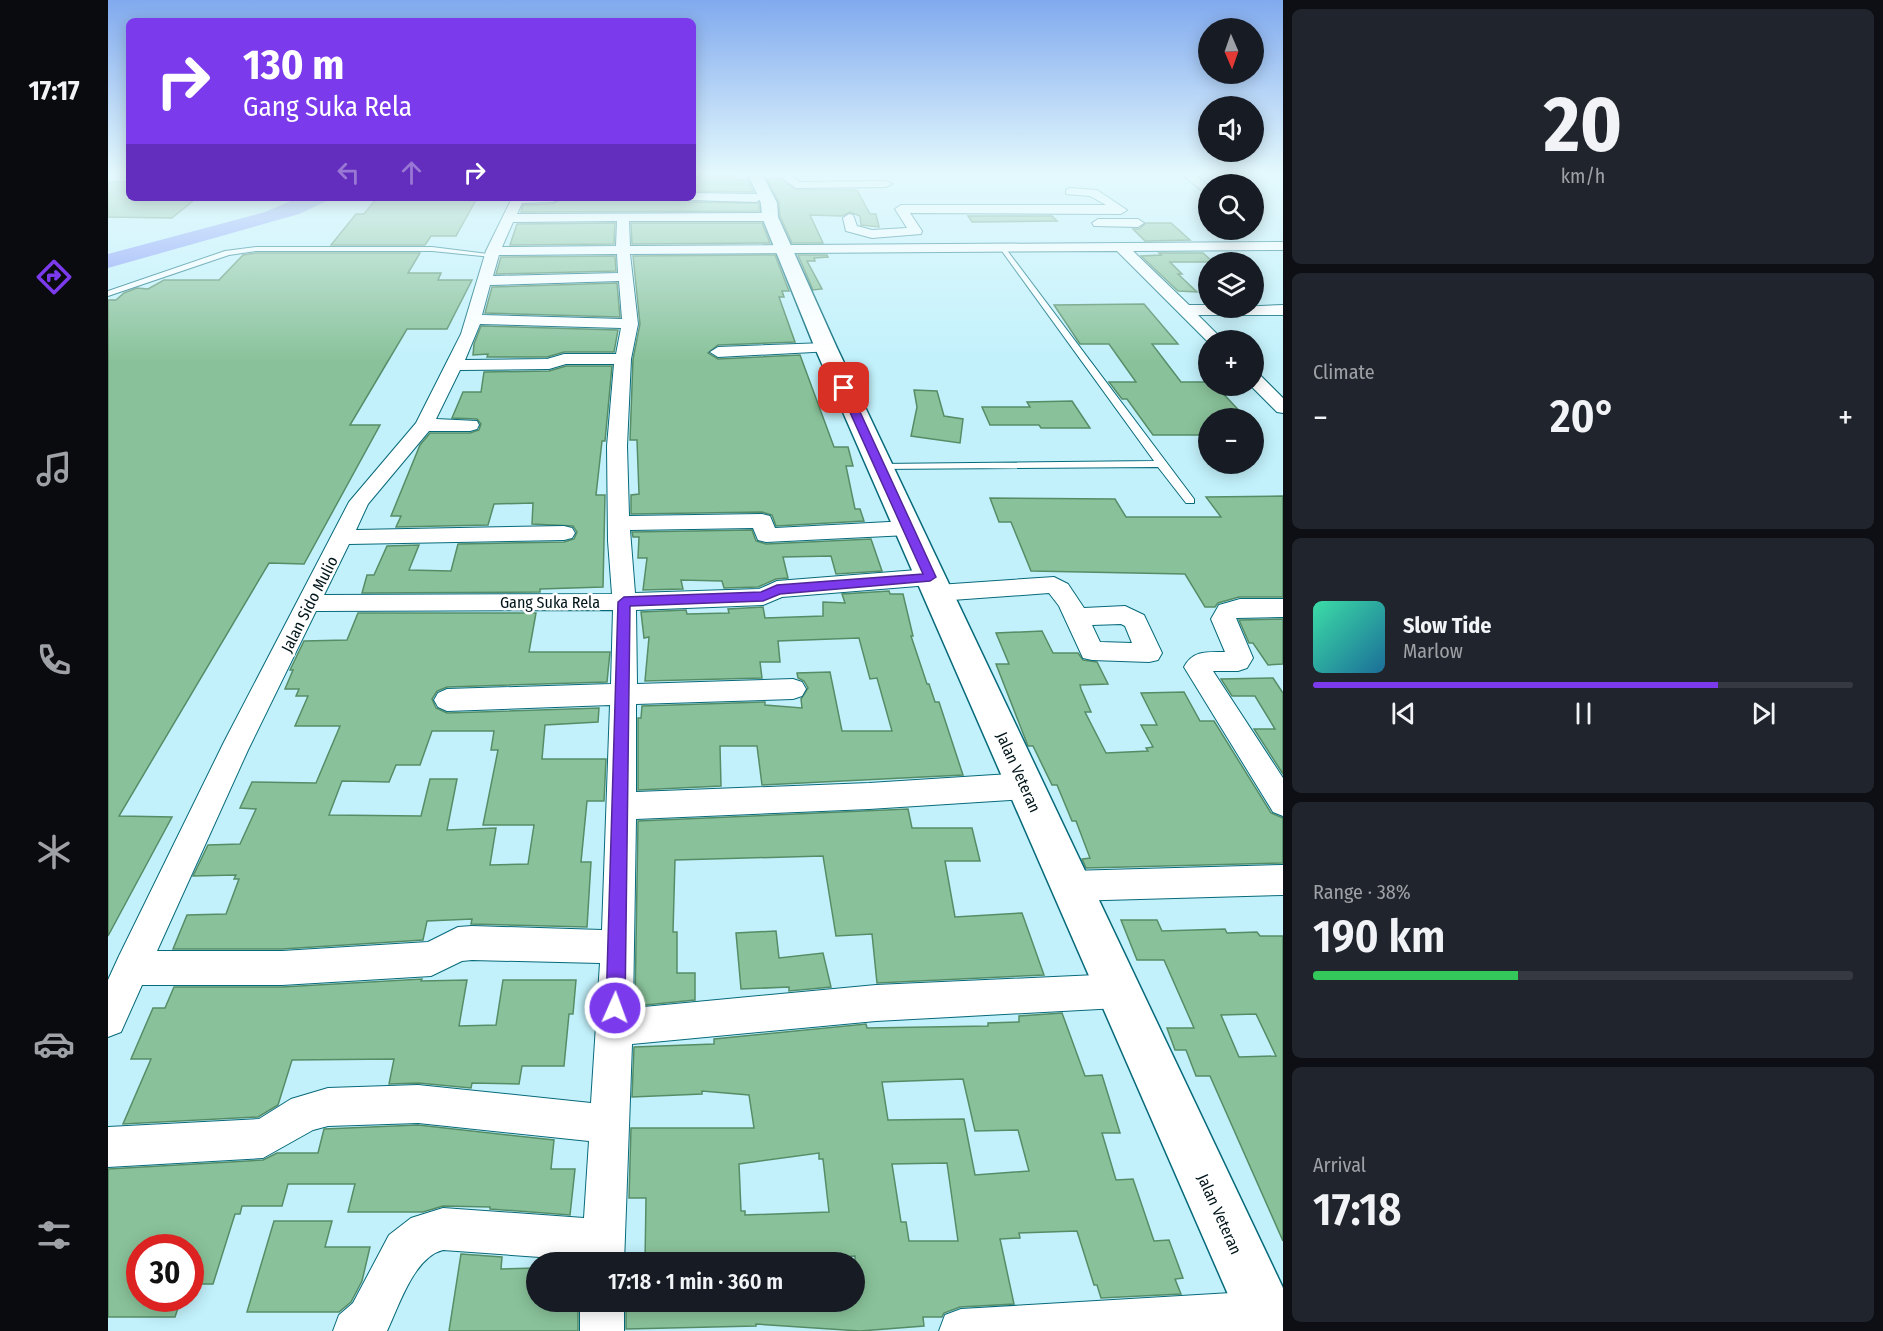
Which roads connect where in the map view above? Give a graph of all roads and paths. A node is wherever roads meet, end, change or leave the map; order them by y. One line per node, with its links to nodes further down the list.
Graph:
1 (500, 236): 16 (street, Jalan Sido Mulio)
2 (623, 236): 15 (street)
3 (778, 236): 14 (main road, Jalan Veteran)
4 (924, 236): 11 (street)
5 (1167, 236): 9 (street)
6 (1264, 239): 10 (street)
7 (1252, 240): 9 (street)
8 (1264, 240): 17 (street)
9 (1187, 246): 13 (street)
10 (1283, 246)
11 (931, 247): 12 (street); 14 (street)
12 (1003, 247): 13 (street); 34 (lane)
13 (1121, 247): 21 (street)
14 (783, 248): 15 (street); 26 (main road, Jalan Veteran)
15 (623, 250): 16 (street); 18 (street)
16 (492, 253): 19 (street, Jalan Sido Mulio); 20 (lane)
17 (1283, 261)
18 (626, 277): 19 (street); 24 (street)
19 (483, 281): 23 (street, Jalan Sido Mulio)
20 (108, 294)
21 (1184, 310): 22 (street); 25 (street)
22 (1283, 310)
23 (474, 319): 24 (street); 29 (street, Jalan Sido Mulio)
24 (630, 324): 28 (street)
25 (1205, 330)
26 (826, 348): 27 (street); 35 (main road, Jalan Veteran)
27 (718, 352)
28 (623, 360): 29 (street); 37 (street)
29 (454, 365): 32 (street, Jalan Sido Mulio)
30 (1264, 389): 31 (street)
31 (1283, 408)
32 (424, 425): 33 (street); 40 (street, Jalan Sido Mulio)
33 (470, 425)
34 (1161, 465): 35 (lane); 36 (lane)
35 (880, 467): 38 (main road, Jalan Veteran)
36 (1190, 501)
37 (619, 523): 38 (street); 42 (street)
38 (908, 528): 41 (main road, Jalan Veteran)
39 (564, 533): 40 (street)
40 (342, 537): 43 (street, Jalan Sido Mulio)
41 (934, 585): 42 (street, Gang Suka Rela); 45 (street, Gang Suka Rela); 49 (main road, Jalan Veteran)
42 (624, 602): 43 (street, Gang Suka Rela); 47 (street)
43 (310, 603): 55 (street, Jalan Sido Mulio)
44 (1283, 608): 50 (street)
45 (1076, 617)
46 (793, 689): 47 (street)
47 (622, 695): 48 (street); 51 (street)
48 (447, 700)
49 (1025, 786): 51 (street); 53 (main road, Jalan Veteran)
50 (1283, 803)
51 (620, 806): 54 (street)
52 (1283, 880): 53 (street)
53 (1070, 886): 56 (main road, Jalan Veteran)
54 (618, 947): 55 (street); 58 (street)
55 (131, 968): 57 (street, Jalan Sido Mulio)
56 (1118, 991): 58 (street); 63 (main road, Jalan Veteran)
57 (108, 1019)
58 (615, 1028): 59 (street)
59 (608, 1124): 60 (street); 61 (street)
60 (108, 1147)
61 (603, 1251): 64 (street)
62 (602, 1312): 65 (street)
63 (1269, 1322): 66 (street)
64 (355, 1331)
65 (602, 1331)
66 (961, 1331)

